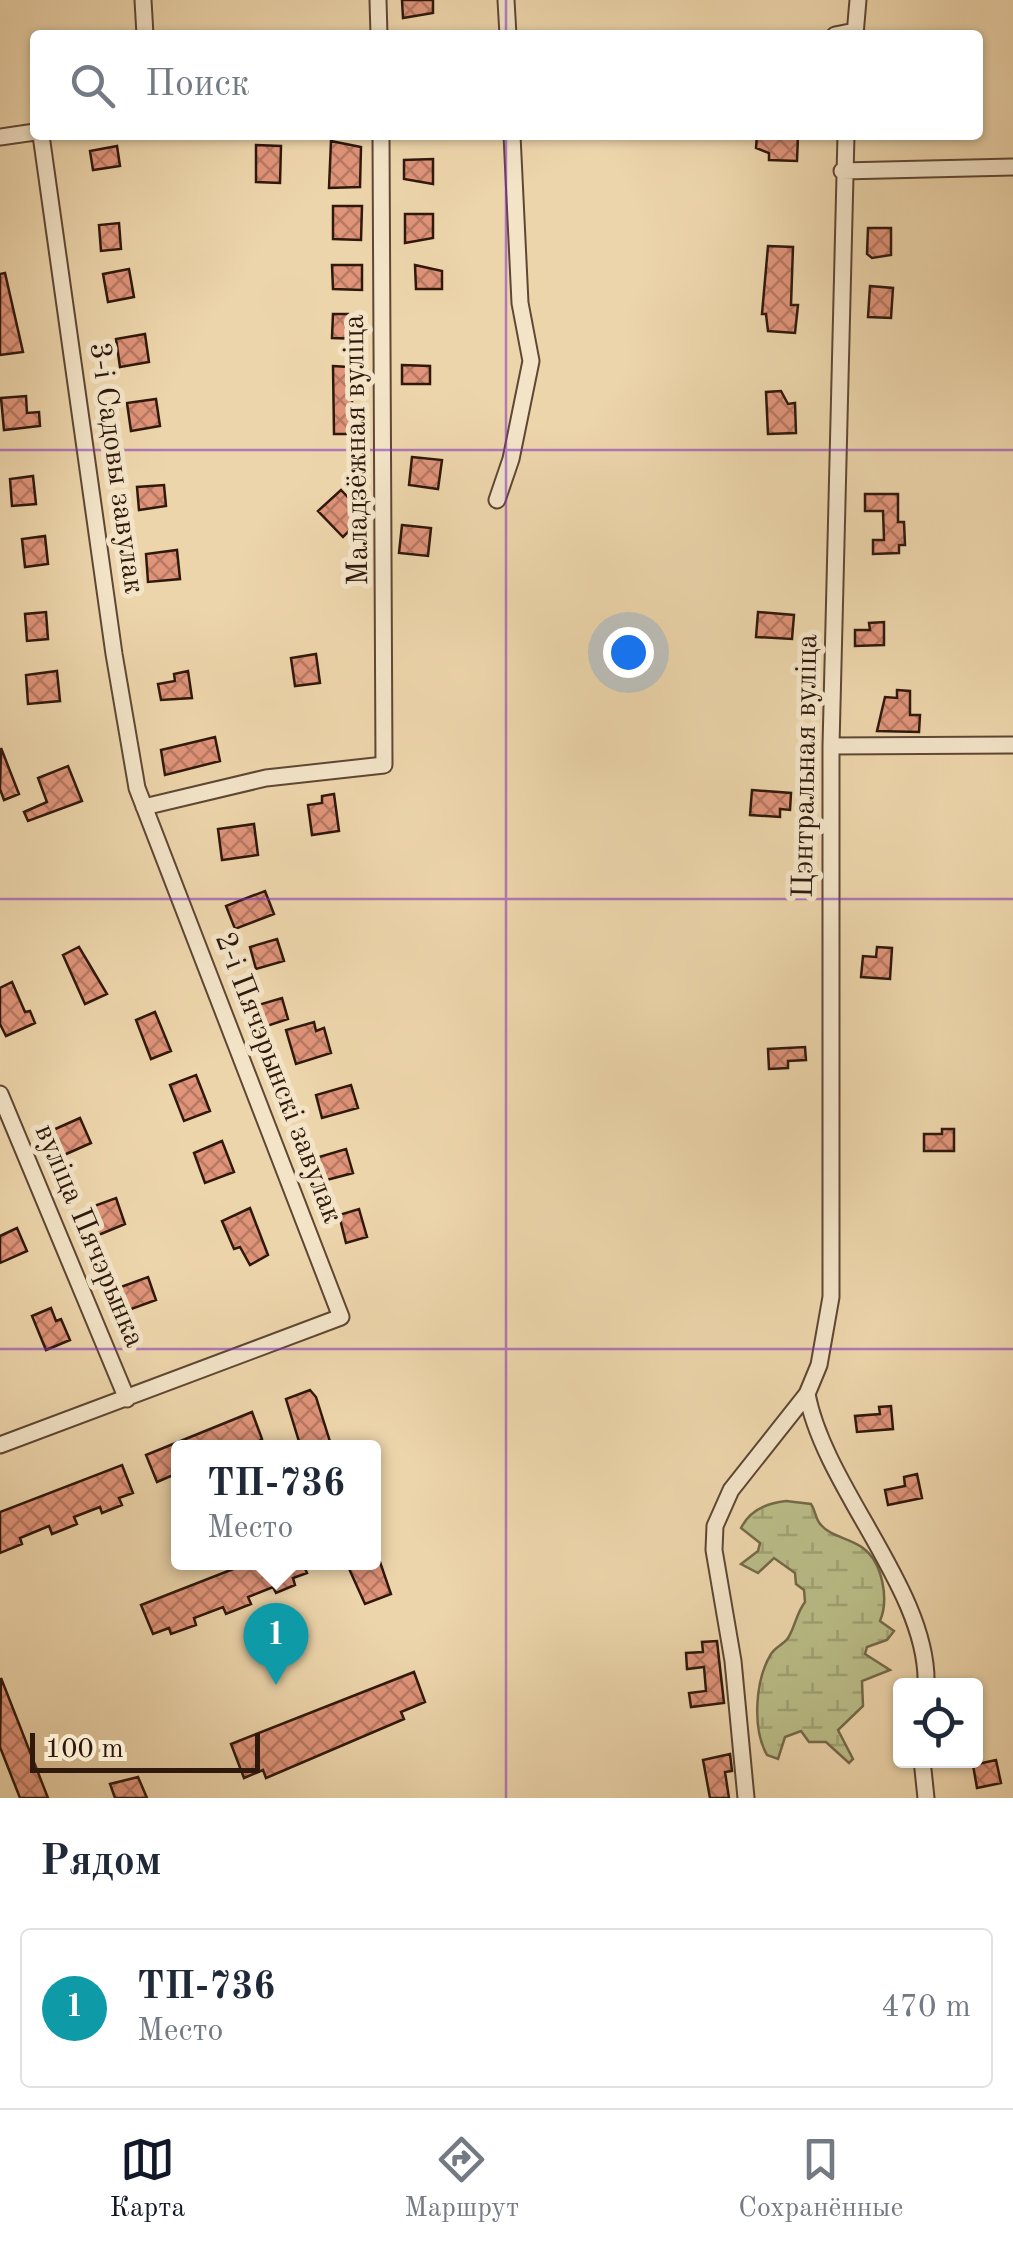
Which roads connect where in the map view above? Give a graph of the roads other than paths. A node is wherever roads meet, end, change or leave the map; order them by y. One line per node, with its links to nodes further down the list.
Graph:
1 (144, 0): 5 (street)
2 (378, 0): 6 (street)
3 (506, 0): 7 (street)
4 (858, 0): 8 (street)
5 (145, 30)
6 (379, 30)
7 (508, 30)
8 (855, 30)
9 (30, 135): 10 (street)
10 (0, 137)
11 (39, 140): 20 (street, 3-і Садовы завулак)
12 (381, 140): 20 (street, Маладзёжная вуліца)
13 (512, 140): 17 (street)
14 (845, 140): 16 (street, Цэнтральная вуліца)
15 (1013, 167): 16 (street)
16 (842, 170): 19 (street, Цэнтральная вуліца)
17 (497, 500)
18 (1013, 745): 19 (street)
19 (831, 746): 23 (street, Цэнтральная вуліца)
20 (144, 807): 21 (street, 3-і Садовы завулак)
21 (162, 860): 24 (street, 2-і Пячэрынскі завулак)
22 (0, 1094): 24 (street, вуліца Пячэрынка)
23 (807, 1394): 26 (street); 28 (street, Цэнтральная вуліца)
24 (128, 1398): 25 (street)
25 (0, 1445)
26 (924, 1678)
27 (923, 1768): 29 (street)
28 (746, 1798)
29 (926, 1798)

